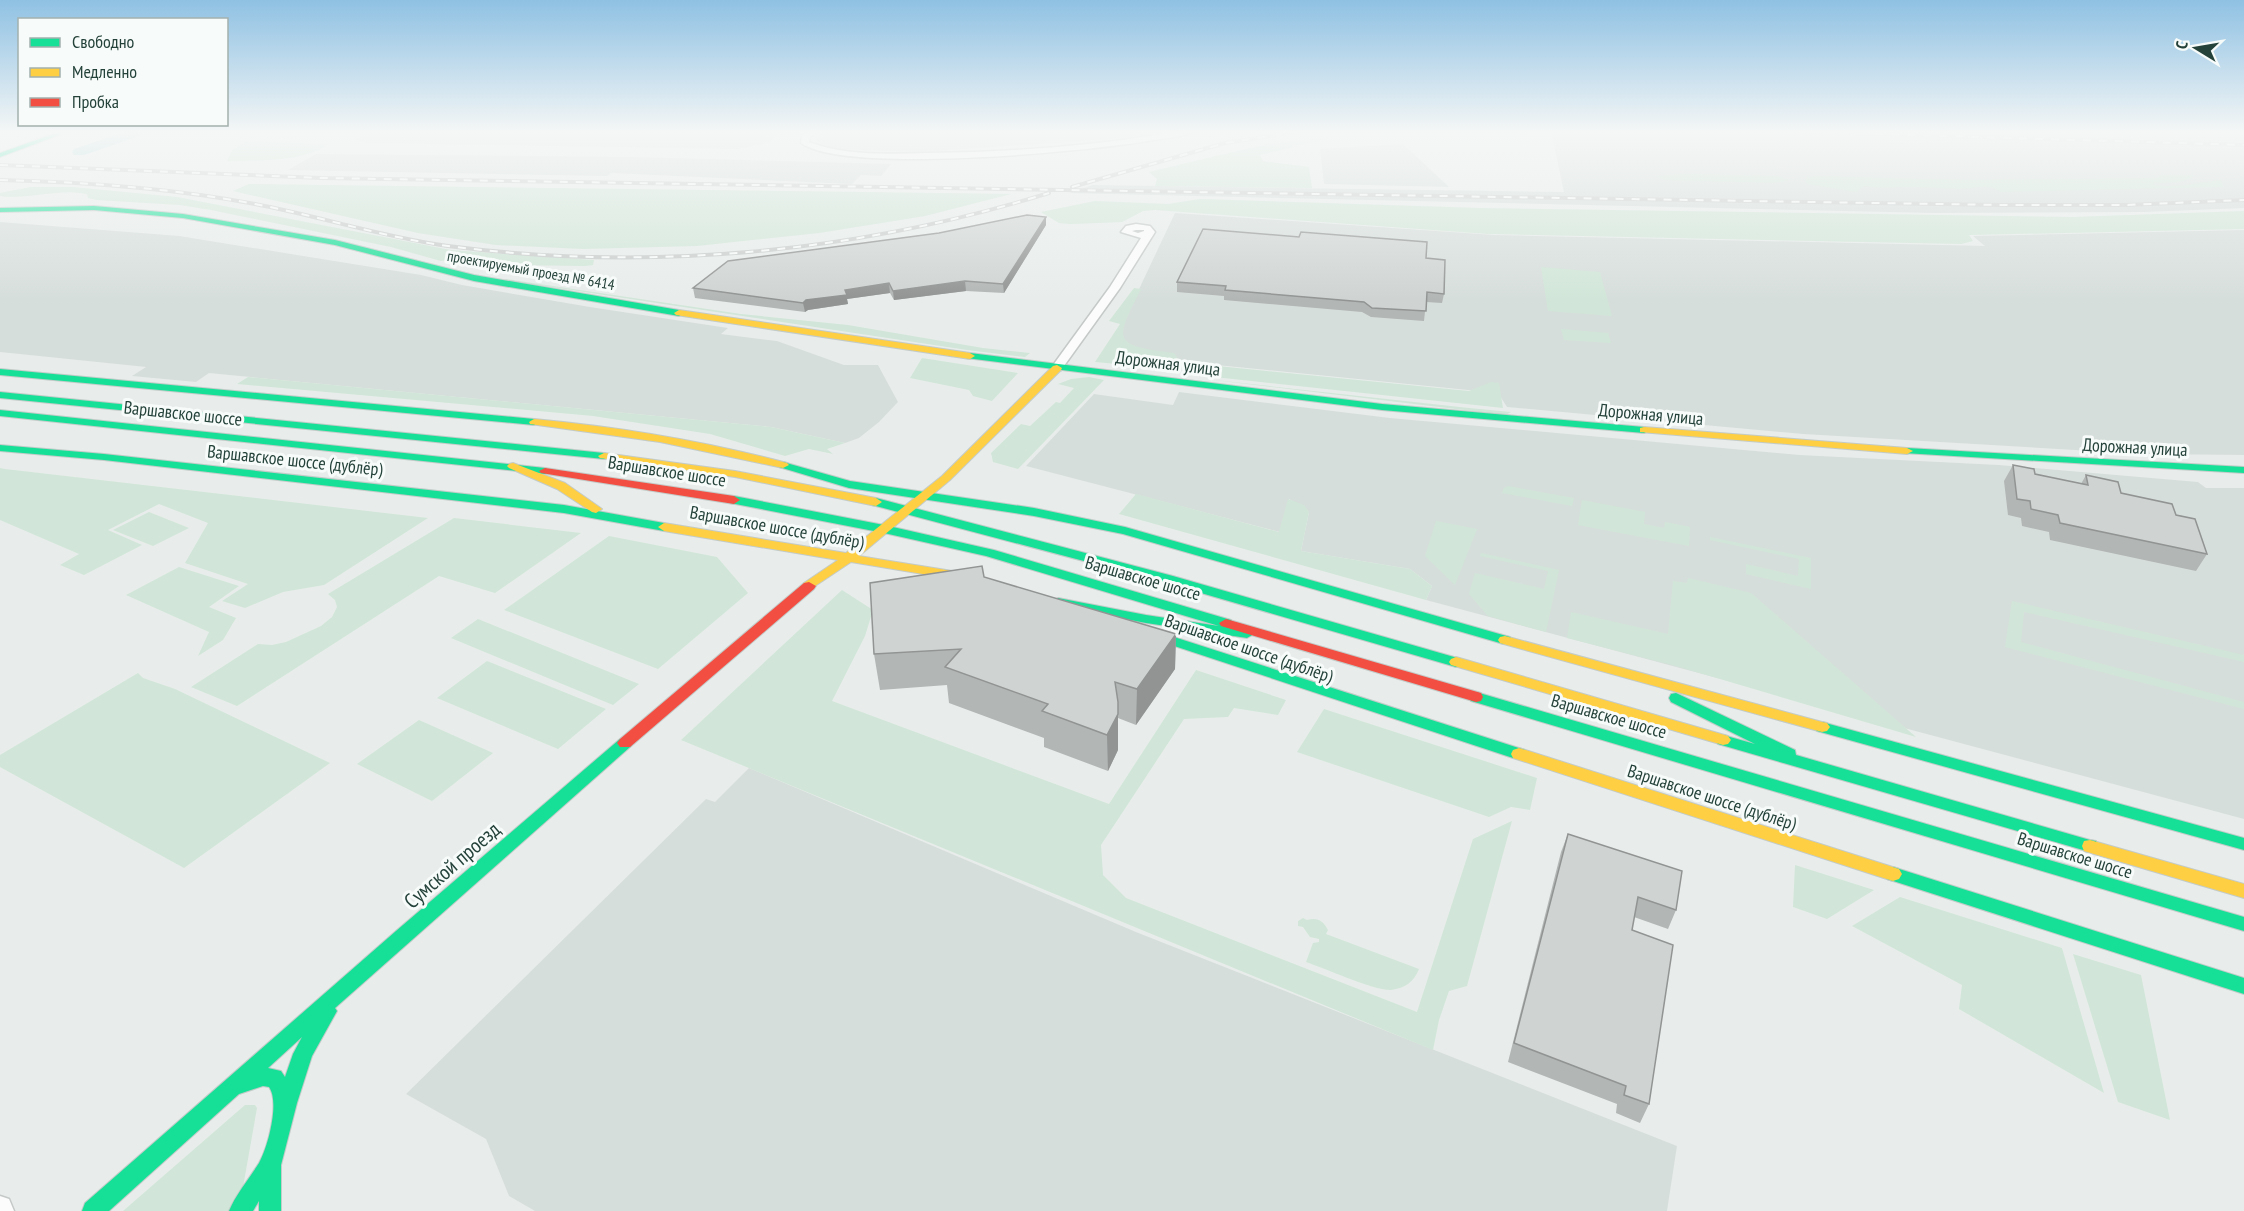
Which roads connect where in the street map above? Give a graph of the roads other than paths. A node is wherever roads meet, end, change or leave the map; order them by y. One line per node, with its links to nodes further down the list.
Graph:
1 (0, 210): 3 (main road, проектируемый проезд № 6414)
2 (1136, 256): 2 (street); 3 (street)
3 (1057, 368): 9 (main road, Дорожная улица); 10 (main road, Сумской проезд)
4 (0, 372): 10 (main road)
5 (0, 395): 11 (main road, Варшавское шоссе)
6 (0, 413): 8 (main road, Варшавское шоссе)
7 (0, 448): 12 (main road, Варшавское шоссе (дублёр))
8 (513, 466): 12 (main road); 13 (main road, Варшавское шоссе)
9 (2244, 470)
10 (923, 497): 11 (main road, Сумской проезд); 17 (main road)
11 (908, 509): 13 (main road, Сумской проезд); 18 (main road, Варшавское шоссе)
12 (610, 515): 14 (main road, Варшавское шоссе (дублёр))
13 (884, 528): 14 (main road, Сумской проезд); 16 (main road, Варшавское шоссе)
14 (847, 559): 15 (main road, Варшавское шоссе (дублёр)); 23 (main road, Сумской проезд)
15 (986, 583)
16 (1284, 639): 21 (main road, Варшавское шоссе); 22 (main road, Варшавское шоссе (дублёр))
17 (1552, 653): 18 (main road); 19 (main road)
18 (1817, 767): 20 (main road, Варшавское шоссе)
19 (2244, 844)
20 (2244, 891)
21 (2244, 924)
22 (2244, 986)
23 (343, 987): 24 (main road, Сумской проезд); 25 (main road)
24 (231, 1090): 25 (main road); 27 (main road, Сумской проезд)
25 (285, 1112): 26 (main road)
26 (270, 1165): 28 (main road); 29 (main road)
27 (93, 1211)
28 (240, 1211)
29 (270, 1211)

